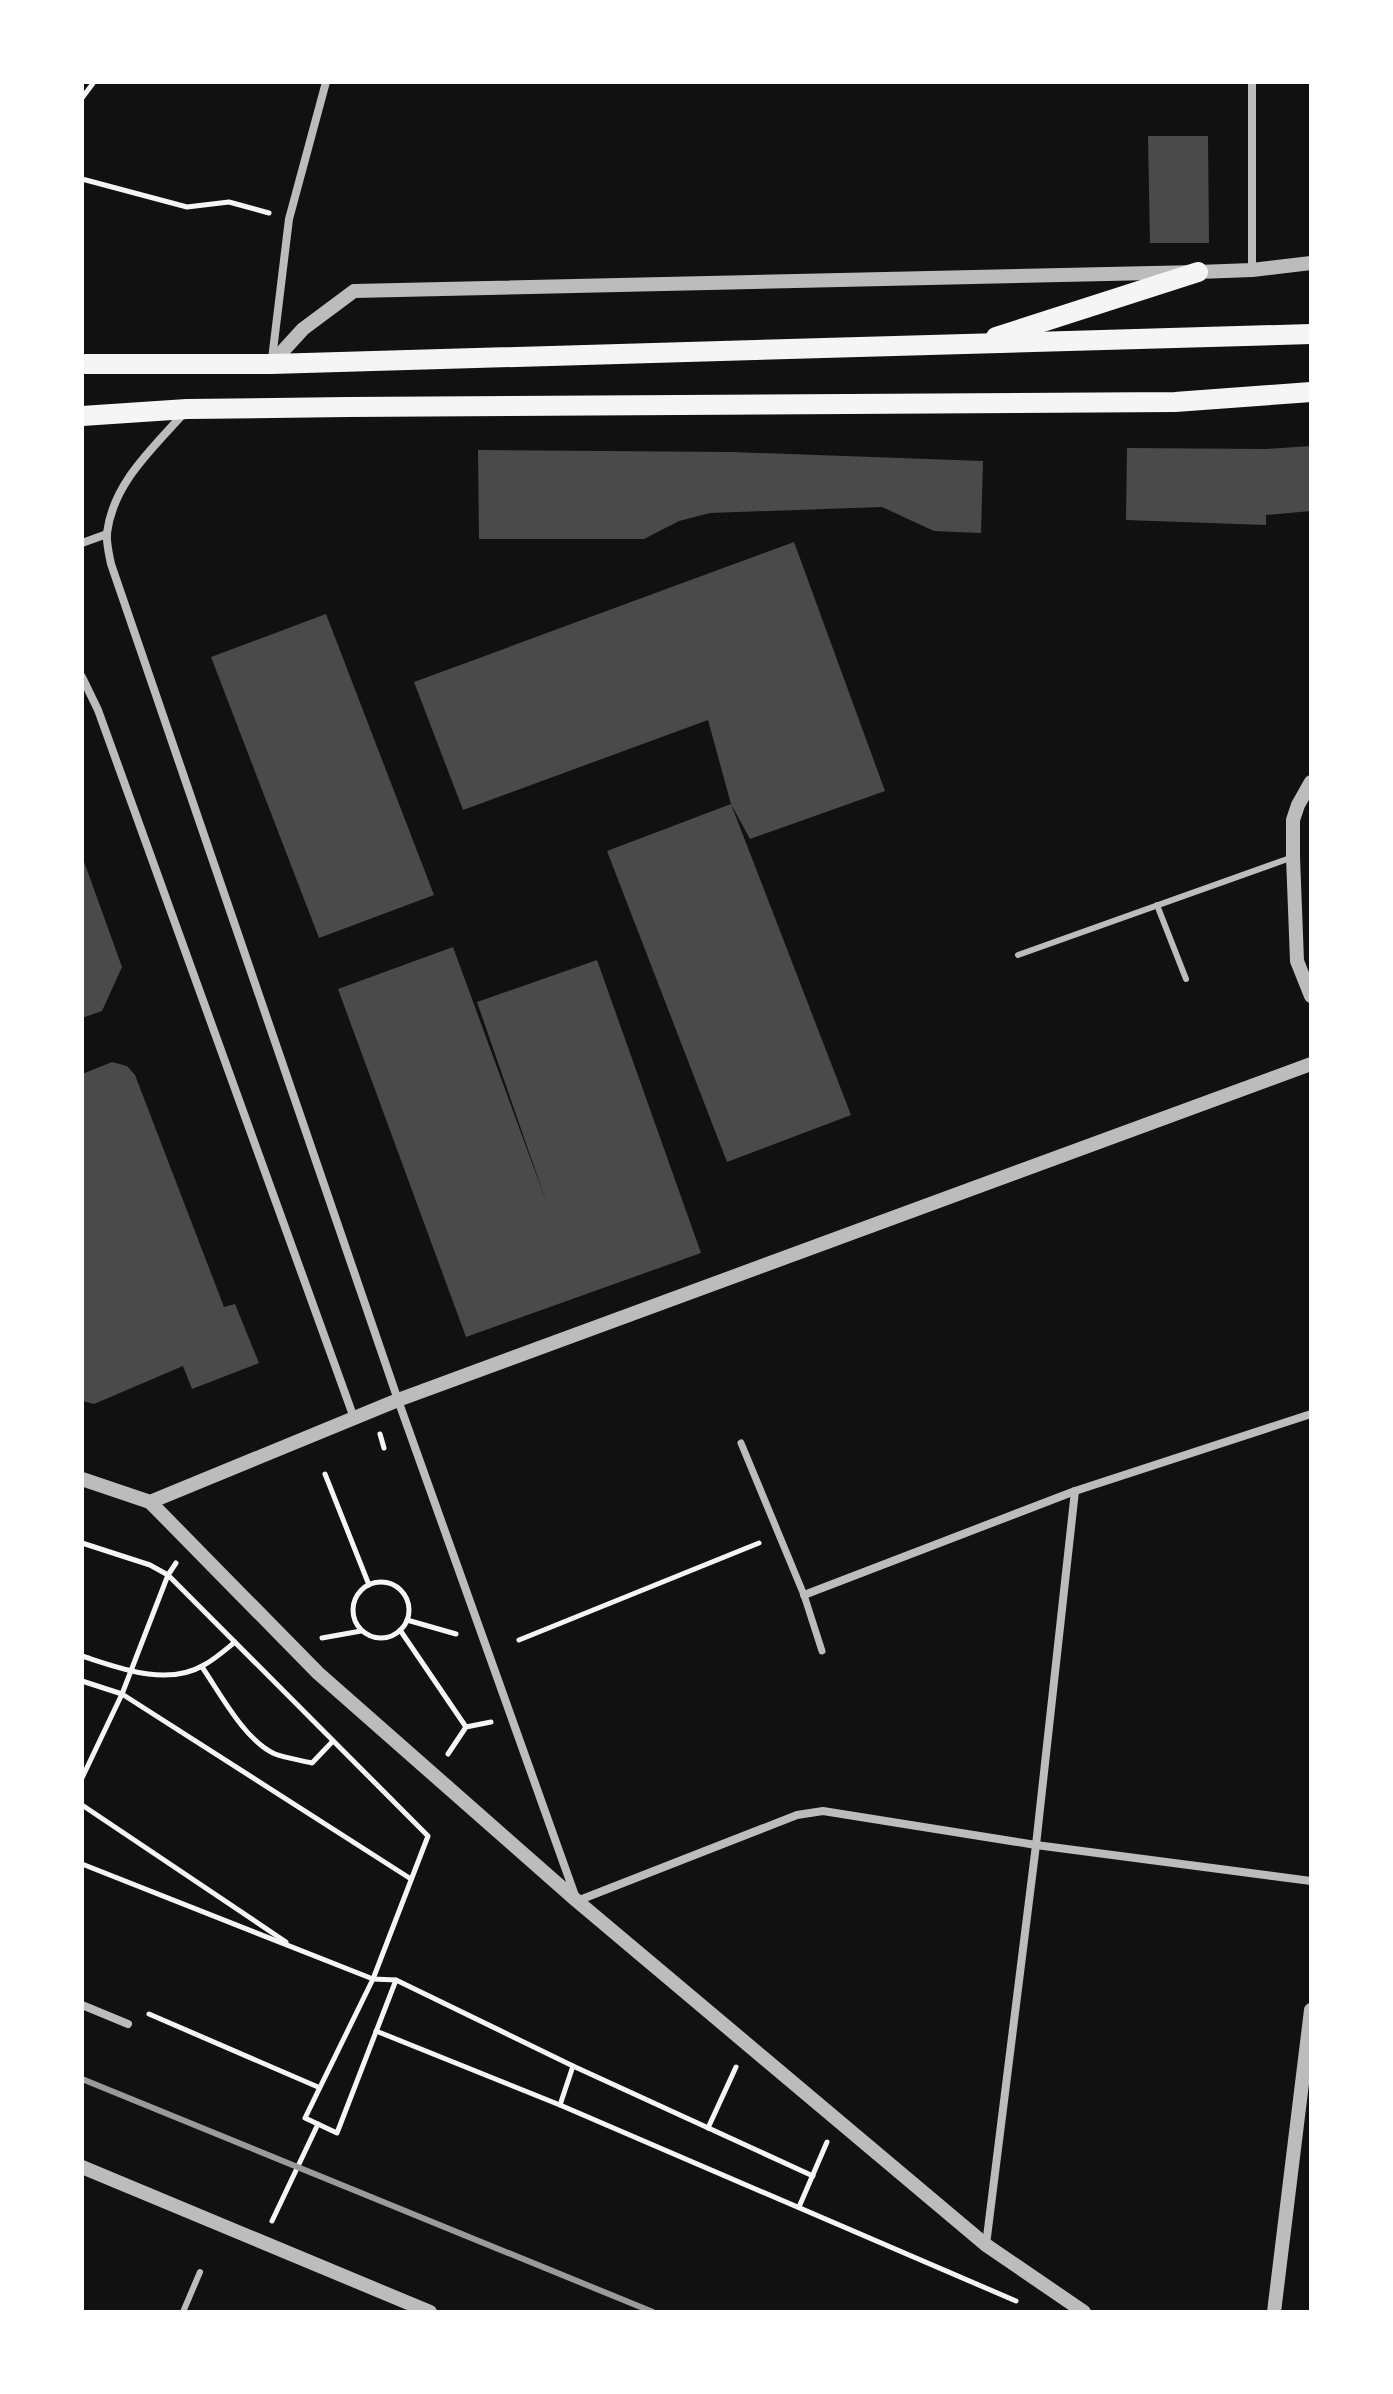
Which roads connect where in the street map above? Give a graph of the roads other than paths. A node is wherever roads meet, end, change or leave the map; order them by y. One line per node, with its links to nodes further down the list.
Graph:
1 (326, 82): 9 (street)
2 (1252, 82): 4 (street)
3 (1311, 263): 4 (street)
4 (1252, 270): 5 (street)
5 (1198, 272): 7 (main road); 9 (street)
6 (1311, 334): 7 (main road)
7 (974, 344): 9 (main road)
8 (82, 364): 9 (main road)
9 (271, 364)
10 (1311, 392): 11 (main road)
11 (187, 409): 12 (main road); 13 (street)
12 (82, 416)
13 (107, 534): 14 (street); 23 (street)
14 (82, 543)
15 (82, 677): 25 (street)
16 (1310, 786): 17 (street)
17 (1293, 857): 18 (lane); 21 (street)
18 (1157, 905): 19 (lane); 20 (lane)
19 (1018, 955)
20 (1186, 979)
21 (1311, 996)
22 (1311, 1064): 23 (street)
23 (398, 1400): 25 (street); 34 (street)
24 (1311, 1414): 28 (street)
25 (354, 1418): 29 (street)
26 (741, 1443): 30 (street)
27 (82, 1479): 29 (street)
28 (1075, 1491): 30 (street); 32 (street)
29 (150, 1502): 34 (street)
30 (804, 1595): 31 (street)
31 (822, 1651)
32 (1036, 1845): 33 (street); 34 (street); 39 (street)
33 (1311, 1881)
34 (577, 1901): 39 (street)
35 (82, 2005): 37 (street)
36 (1311, 2010): 44 (street)
37 (128, 2024)
38 (82, 2167): 42 (street)
39 (986, 2245): 43 (street)
40 (200, 2272): 41 (lane)
41 (183, 2312)
42 (430, 2312)
43 (1084, 2312)
44 (1274, 2312)

